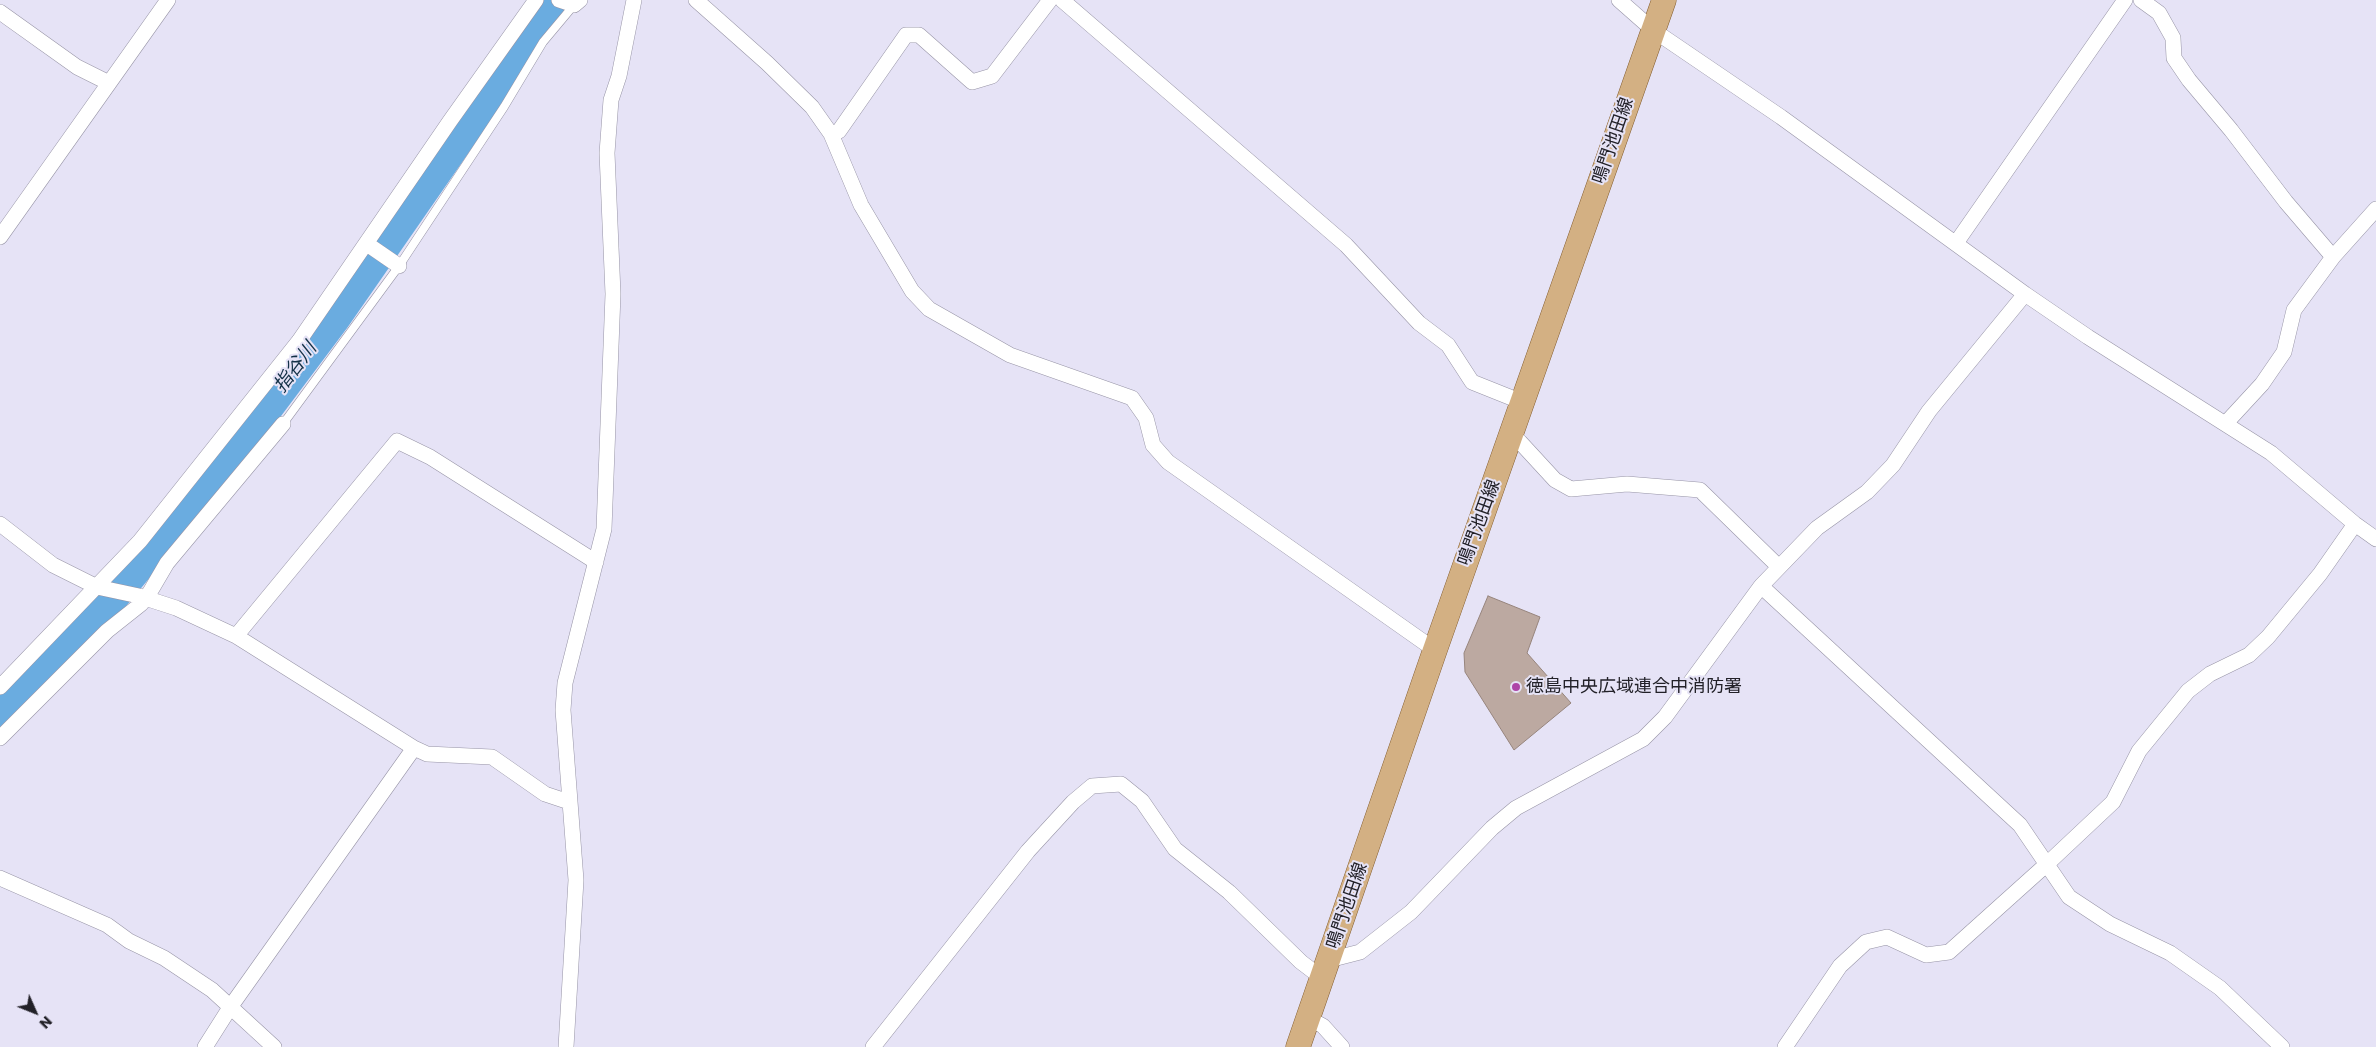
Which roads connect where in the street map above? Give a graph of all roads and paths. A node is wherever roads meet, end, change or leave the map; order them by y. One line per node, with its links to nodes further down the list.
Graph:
1 (168, 0): 14 (street)
2 (536, 0): 19 (street)
3 (634, 0): 30 (street)
4 (696, 0): 15 (street)
5 (1050, 0): 15 (street)
6 (1062, 0): 23 (street)
7 (1619, 0): 13 (street)
8 (1664, 0): 13 (main road, 鳴門池田線)
9 (2125, 0): 18 (street)
10 (2142, 0): 20 (street)
11 (570, 2): 21 (lane)
12 (0, 12): 14 (street)
13 (1653, 30): 18 (street); 23 (main road, 鳴門池田線)
14 (109, 83): 17 (street)
15 (832, 134): 36 (street)
16 (2376, 209): 20 (street)
17 (0, 237)
18 (1956, 243): 22 (street)
19 (369, 246): 21 (street); 33 (street)
20 (2333, 257): 24 (street)
21 (397, 264): 25 (lane)
22 (2025, 294): 24 (street); 31 (street)
23 (1522, 402): 26 (main road, 鳴門池田線)
24 (2226, 423): 28 (street)
25 (283, 424): 34 (street)
26 (1511, 435): 31 (street); 36 (main road, 鳴門池田線)
27 (0, 524): 33 (street)
28 (2354, 524): 29 (street); 41 (street)
29 (2376, 539)
30 (596, 562): 35 (street); 40 (street)
31 (1779, 567): 32 (street)
32 (1761, 586): 41 (street); 43 (street)
33 (100, 588): 34 (street); 37 (street)
34 (142, 597): 35 (street); 38 (street)
35 (236, 636): 39 (street)
36 (1434, 650): 43 (main road, 鳴門池田線)
37 (0, 687)
38 (0, 738)
39 (414, 748): 40 (street); 44 (street)
40 (569, 802): 48 (street)
41 (2047, 864): 52 (street); 53 (street)
42 (0, 878): 44 (street)
43 (1325, 969): 45 (main road, 鳴門池田線); 49 (street)
44 (231, 1006): 46 (street); 47 (street)
45 (1308, 1018): 50 (main road, 鳴門池田線); 51 (street)
46 (205, 1047)
47 (274, 1047)
48 (566, 1047)
49 (873, 1047)
50 (1298, 1047)
51 (1342, 1047)
52 (1786, 1047)
53 (2282, 1047)

